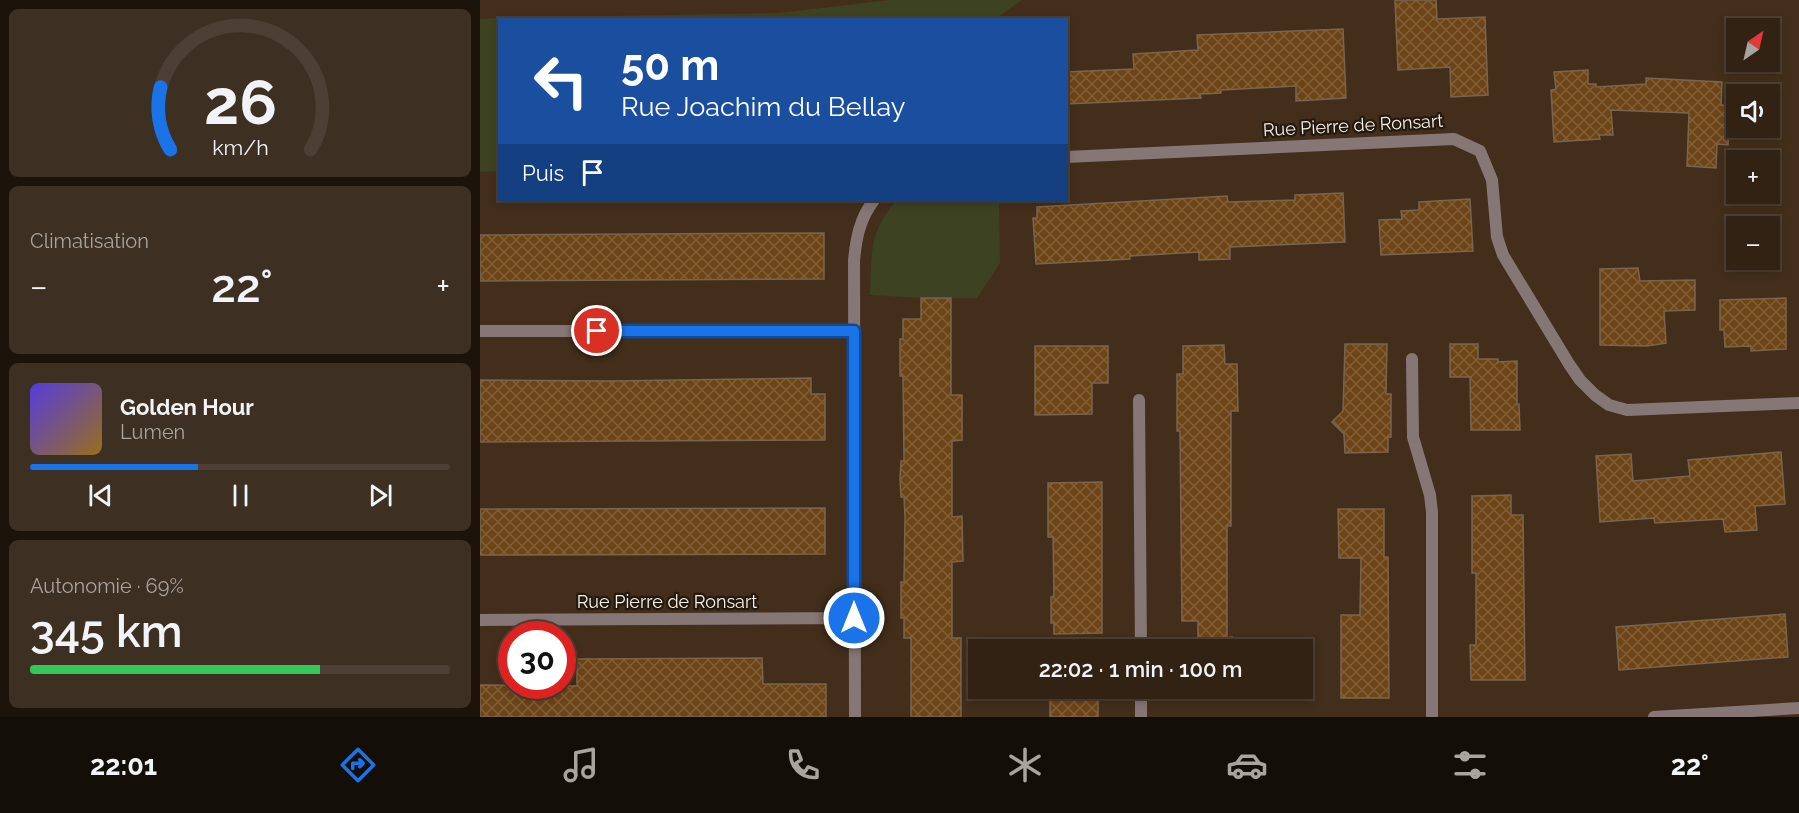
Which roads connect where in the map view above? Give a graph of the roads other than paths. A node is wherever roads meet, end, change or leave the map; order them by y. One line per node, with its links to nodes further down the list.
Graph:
1 (1068, 157): 7 (street, Rue Pierre de Ronsart)
2 (873, 201): 4 (street)
3 (480, 331): 4 (street)
4 (854, 331): 8 (street)
5 (1412, 359): 15 (street)
6 (1139, 400): 10 (street)
7 (1799, 404)
8 (854, 618): 9 (street, Rue Pierre de Ronsart); 13 (street)
9 (480, 620)
10 (1141, 639)
11 (1141, 699): 14 (street)
12 (1799, 708): 16 (street)
13 (855, 717)
14 (1141, 717)
15 (1432, 717)
16 (1654, 717)

